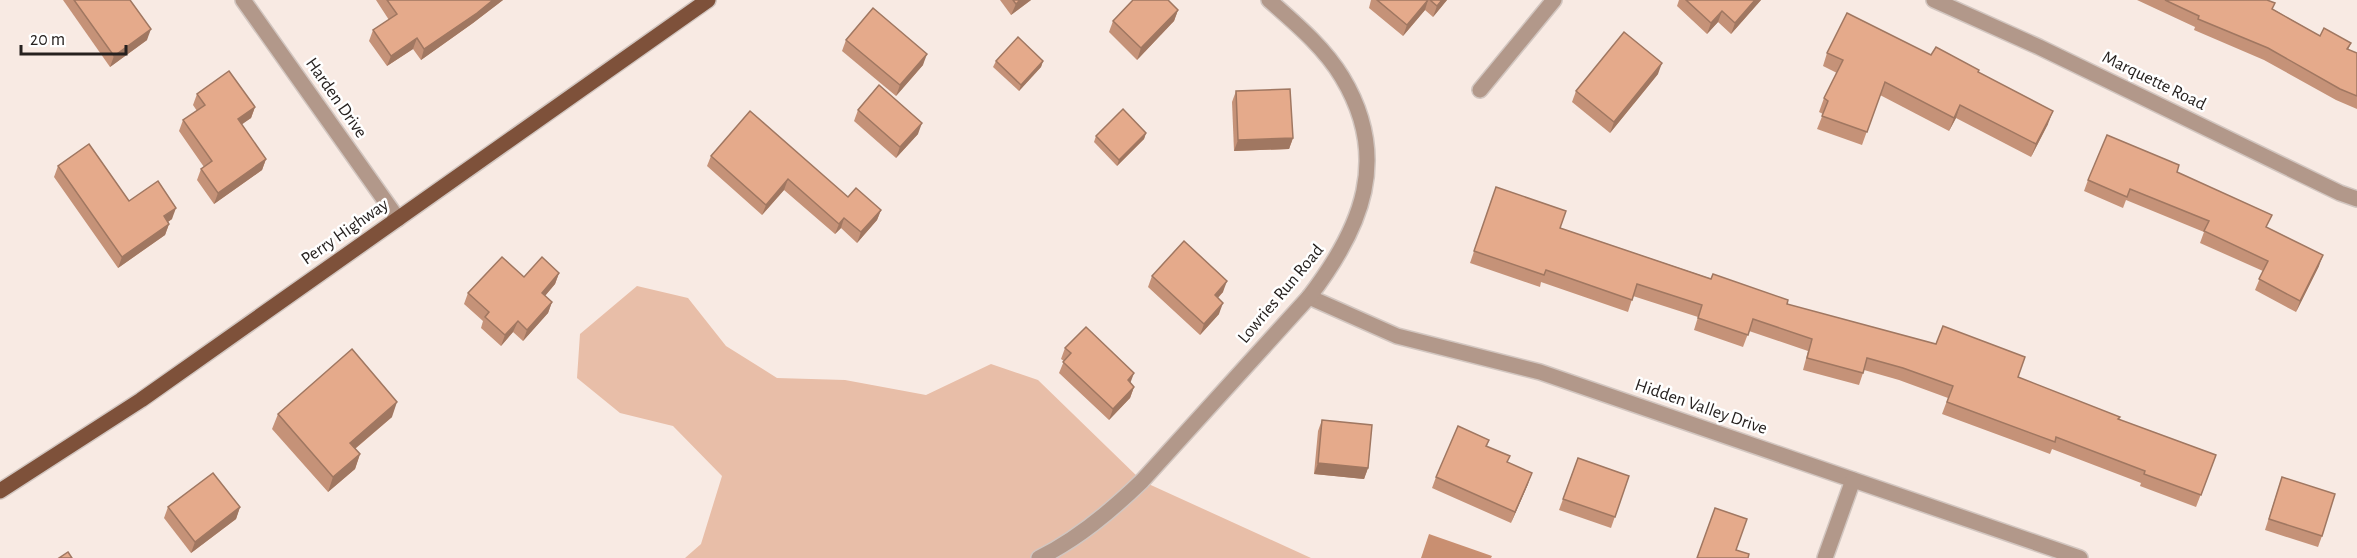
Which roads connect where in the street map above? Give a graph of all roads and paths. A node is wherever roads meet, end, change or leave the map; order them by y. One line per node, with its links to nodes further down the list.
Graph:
1 (243, 0): 8 (street, Harden Drive)
2 (708, 0): 8 (main road, Perry Highway)
3 (1269, 0): 9 (street, Lowries Run Road)
4 (1554, 0): 6 (street)
5 (1934, 0): 7 (street, Marquette Road)
6 (1480, 90)
7 (2357, 199)
8 (398, 219): 11 (main road, Perry Highway)
9 (1309, 297): 10 (street, Hidden Valley Drive); 12 (street, Lowries Run Road)
10 (1853, 480): 13 (street); 14 (street, Hidden Valley Drive)
11 (0, 491)
12 (1040, 558)
13 (1825, 558)
14 (2080, 558)

